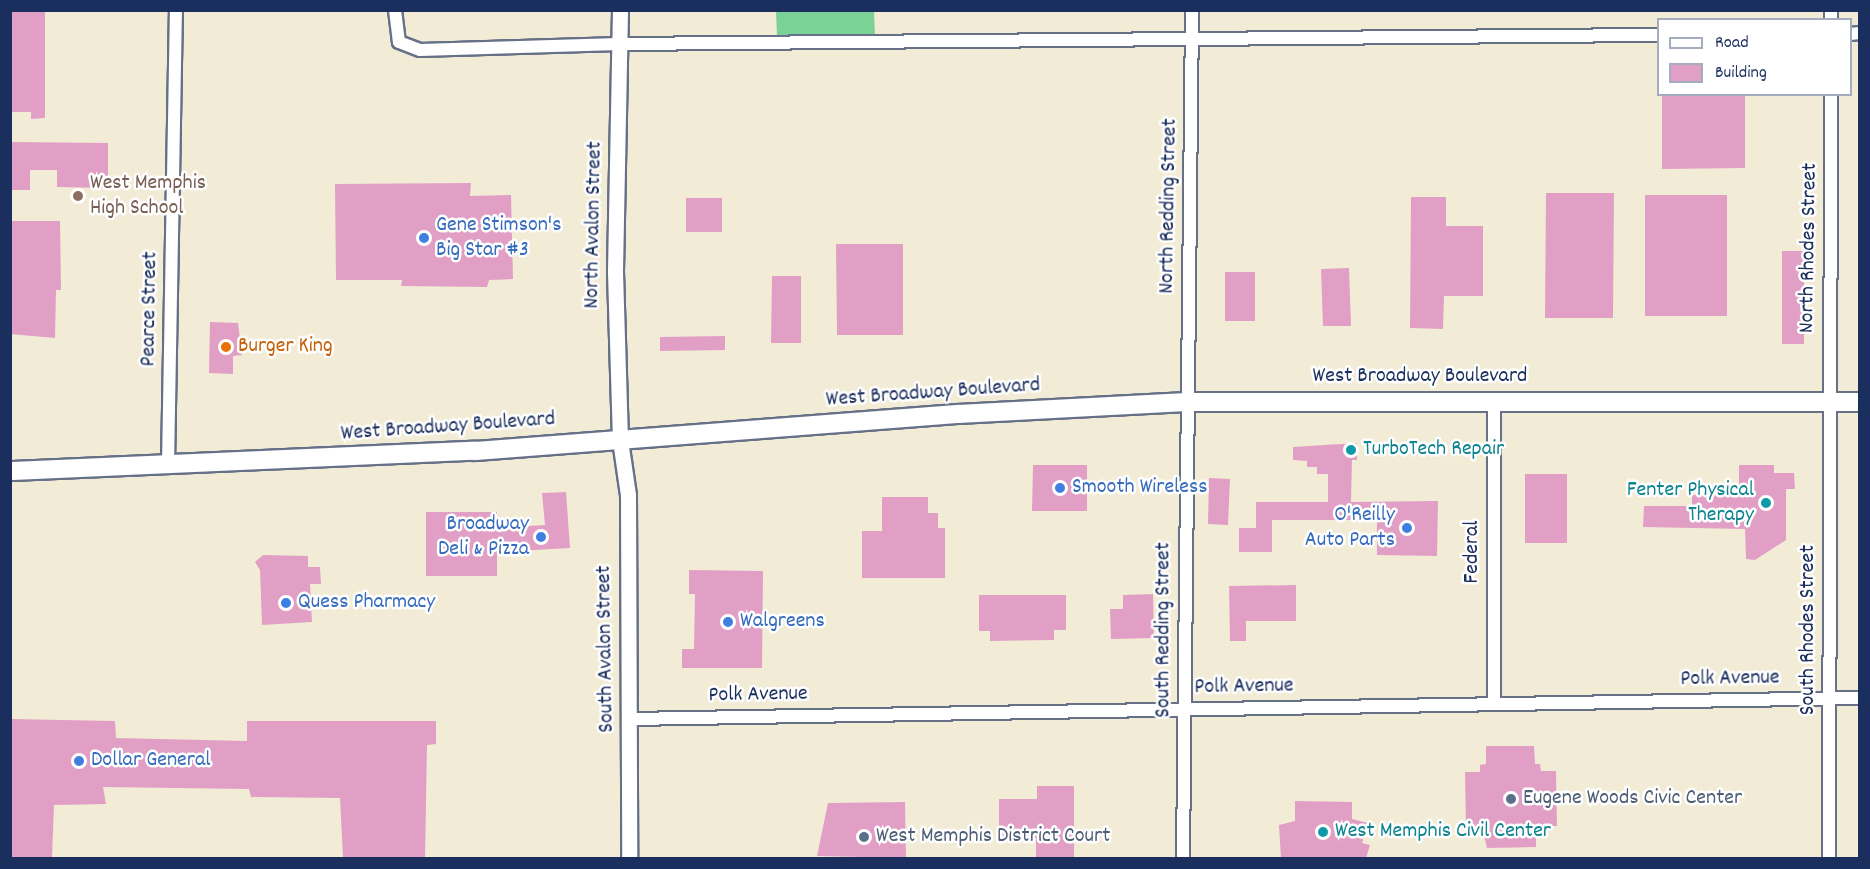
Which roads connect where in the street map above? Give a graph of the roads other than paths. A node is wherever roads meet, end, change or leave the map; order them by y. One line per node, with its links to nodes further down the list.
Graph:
1 (176, 10): 14 (street, Pearce Street)
2 (395, 10): 7 (street)
3 (620, 10): 7 (street, North Avalon Street)
4 (1192, 10): 6 (street, North Redding Street)
5 (1657, 35): 6 (street)
6 (1192, 39): 7 (street); 10 (street, North Redding Street)
7 (619, 44): 13 (street, North Avalon Street)
8 (1831, 96): 11 (street, North Rhodes Street)
9 (1494, 401): 10 (main road, West Broadway Boulevard); 11 (main road, West Broadway Boulevard); 18 (street, Federal)
10 (1187, 402): 13 (main road, West Broadway Boulevard); 19 (street, South Redding Street)
11 (1829, 402): 12 (main road, West Broadway Boulevard); 17 (street, South Rhodes Street)
12 (1860, 402)
13 (620, 440): 14 (main road, West Broadway Boulevard); 20 (street, South Avalon Street)
14 (168, 465): 15 (main road, West Broadway Boulevard)
15 (10, 471)
16 (1860, 698): 17 (street, Polk Avenue)
17 (1829, 699): 18 (street, Polk Avenue); 23 (street, South Rhodes Street)
18 (1494, 704): 19 (street, Polk Avenue)
19 (1184, 709): 20 (street, Polk Avenue); 22 (street, South Redding Street)
20 (630, 718): 21 (street, South Avalon Street)
21 (629, 858)
22 (1183, 858)
23 (1829, 858)

